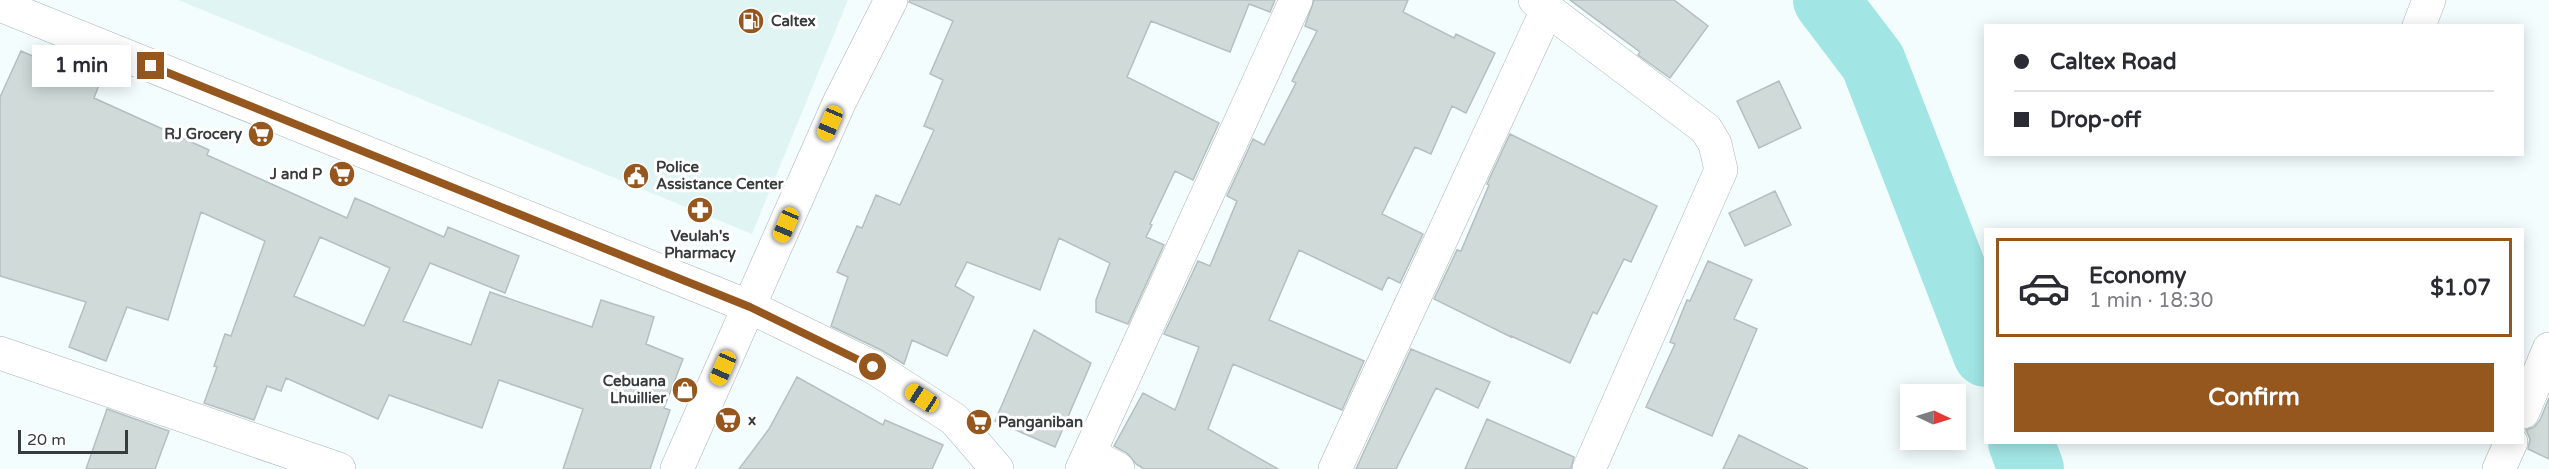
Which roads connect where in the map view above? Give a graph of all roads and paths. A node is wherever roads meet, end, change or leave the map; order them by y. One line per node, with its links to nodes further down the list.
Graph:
1 (891, 0): 7 (street)
2 (1296, 0): 12 (street)
3 (2429, 0): 6 (street)
4 (0, 5): 7 (street)
5 (1541, 5): 17 (street); 18 (street)
6 (2420, 24)
7 (750, 307): 14 (street); 15 (street)
8 (2549, 349): 10 (street)
9 (0, 353): 13 (street)
10 (2524, 410)
11 (2510, 444): 19 (street)
12 (1085, 461): 16 (street)
13 (339, 469)
14 (677, 469)
15 (997, 469)
16 (1118, 469)
17 (1335, 469)
18 (1589, 469)
19 (2499, 469)

